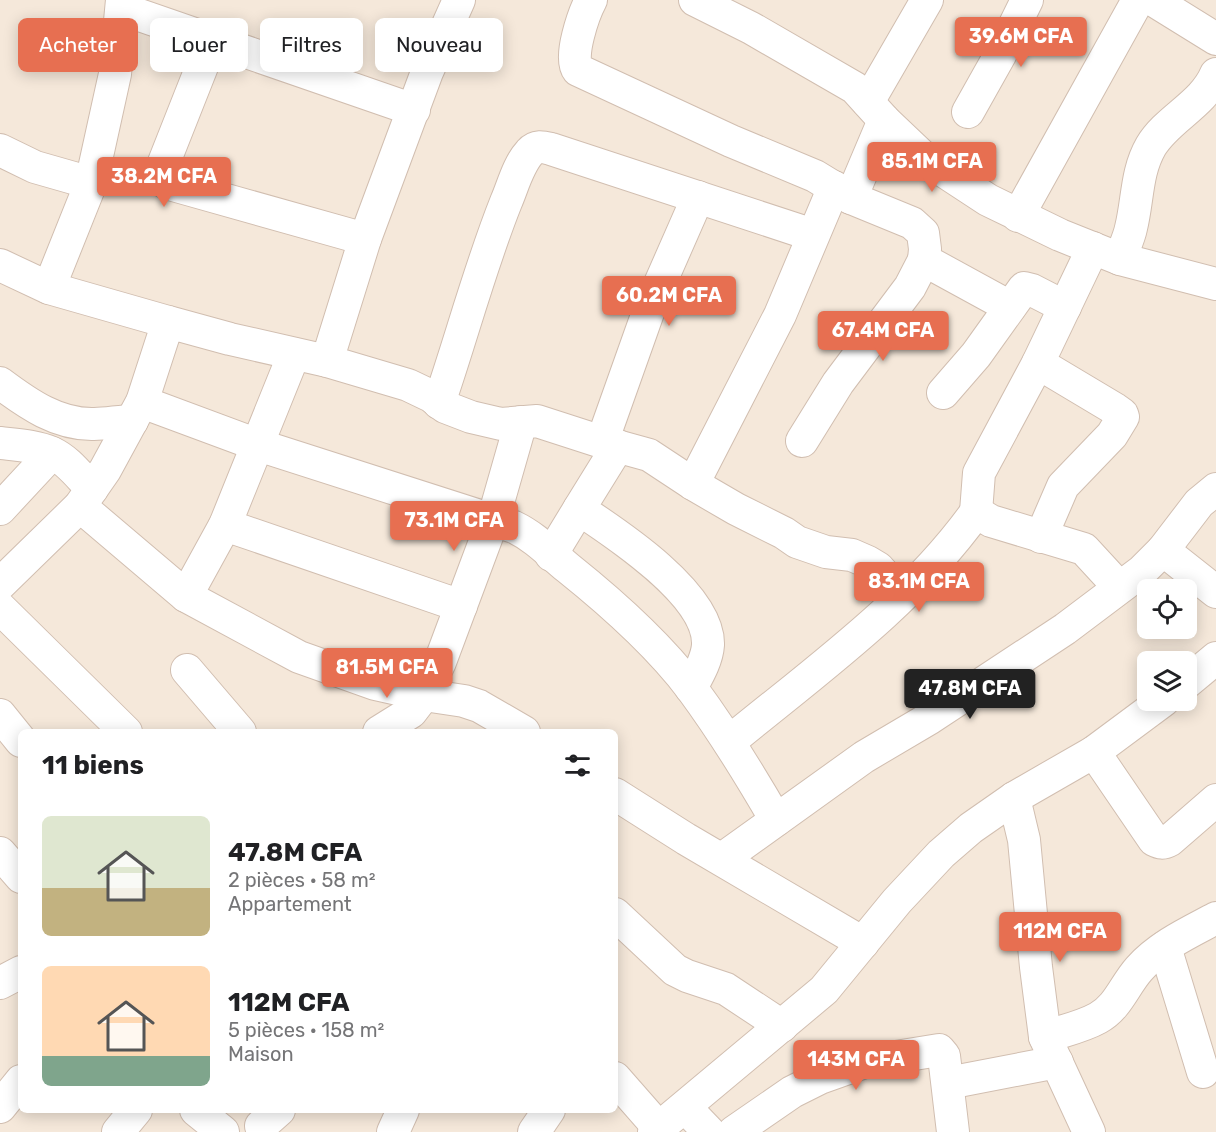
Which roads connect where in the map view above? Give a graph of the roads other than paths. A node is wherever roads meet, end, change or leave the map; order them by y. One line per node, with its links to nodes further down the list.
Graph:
1 (459, 0): 14 (street)
2 (591, 0): 19 (street)
3 (695, 0): 15 (street)
4 (927, 0): 15 (street)
5 (1027, 0): 16 (street)
6 (1138, 0): 21 (street)
7 (1153, 0): 10 (street)
8 (122, 4): 9 (street); 18 (street)
9 (157, 18)
10 (1216, 39)
11 (248, 52): 14 (street)
12 (199, 72): 23 (street)
13 (1216, 74): 24 (street)
14 (414, 110): 23 (street)
15 (876, 111): 19 (street); 21 (street)
16 (968, 112)
17 (0, 150): 18 (street)
18 (91, 183): 28 (street)
19 (842, 193): 22 (street); 25 (street)
20 (698, 197): 22 (street); 37 (street); 42 (street)
21 (1018, 216): 24 (street)
22 (813, 235): 45 (street)
23 (365, 239): 33 (street)
24 (1107, 253): 27 (street); 30 (street)
25 (924, 260): 29 (street); 40 (street)
26 (0, 265): 28 (street)
27 (1216, 284)
28 (49, 288): 31 (street)
29 (1010, 307): 30 (street); 36 (street)
30 (1065, 307): 34 (street)
31 (168, 322): 32 (street); 38 (street)
32 (294, 354): 33 (street); 43 (street)
33 (327, 361): 37 (street)
34 (1038, 363): 50 (street); 53 (street)
35 (0, 383): 38 (street)
36 (943, 393)
37 (439, 403): 39 (street)
38 (137, 412): 43 (street); 47 (street)
39 (521, 422): 42 (street); 51 (street)
40 (802, 441)
41 (0, 443): 44 (street)
42 (610, 444): 45 (street); 49 (street)
43 (258, 445): 51 (street); 52 (street)
44 (52, 453): 47 (street); 48 (street)
45 (693, 484): 59 (street)
46 (1216, 489): 54 (street)
47 (86, 497): 56 (street); 60 (street)
48 (0, 509)
49 (579, 509): 55 (street); 66 (street)
50 (976, 512): 53 (street); 59 (street)
51 (492, 520): 55 (street); 61 (street)
52 (225, 525): 60 (street); 61 (street)
53 (1041, 537): 57 (street)
54 (1163, 550): 57 (street); 58 (street)
55 (551, 555): 66 (street)
56 (0, 584)
57 (1119, 587): 80 (street)
58 (1216, 592)
59 (902, 595): 75 (street)
60 (186, 596): 67 (street)
61 (461, 606): 67 (street)
62 (0, 608): 70 (street)
63 (1216, 658): 65 (street)
64 (187, 670): 71 (street)
65 (1197, 674)
66 (691, 688): 75 (street)
67 (424, 695): 72 (street); 73 (street)
68 (1149, 711): 76 (street)
69 (0, 715): 74 (street)
70 (123, 729)
71 (237, 729)
72 (386, 729)
73 (519, 729)
74 (18, 737)
75 (729, 742): 80 (street)
76 (1094, 752): 77 (street); 78 (street)
77 (1014, 798): 86 (street); 89 (street)
78 (1216, 800)
79 (619, 807): 82 (street)
80 (776, 820): 82 (street)
81 (0, 853): 83 (street)
82 (722, 859): 86 (street)
83 (18, 874)
84 (618, 917): 88 (street)
85 (1216, 918): 87 (street)
86 (863, 944): 88 (street)
87 (1166, 947): 89 (street); 90 (street)
88 (782, 1026): 95 (street)
89 (1051, 1050): 92 (street); 106 (street)
90 (1203, 1072)
91 (618, 1082): 99 (street)
92 (948, 1083): 104 (street); 105 (street)
93 (18, 1085): 94 (street)
94 (0, 1107)
95 (685, 1107): 99 (street); 103 (street)
96 (134, 1113): 100 (street)
97 (200, 1113): 101 (street)
98 (402, 1113): 102 (street)
99 (656, 1130)
100 (118, 1132)
101 (223, 1132)
102 (393, 1132)
103 (709, 1132)
104 (734, 1132)
105 (953, 1132)
106 (1089, 1132)

